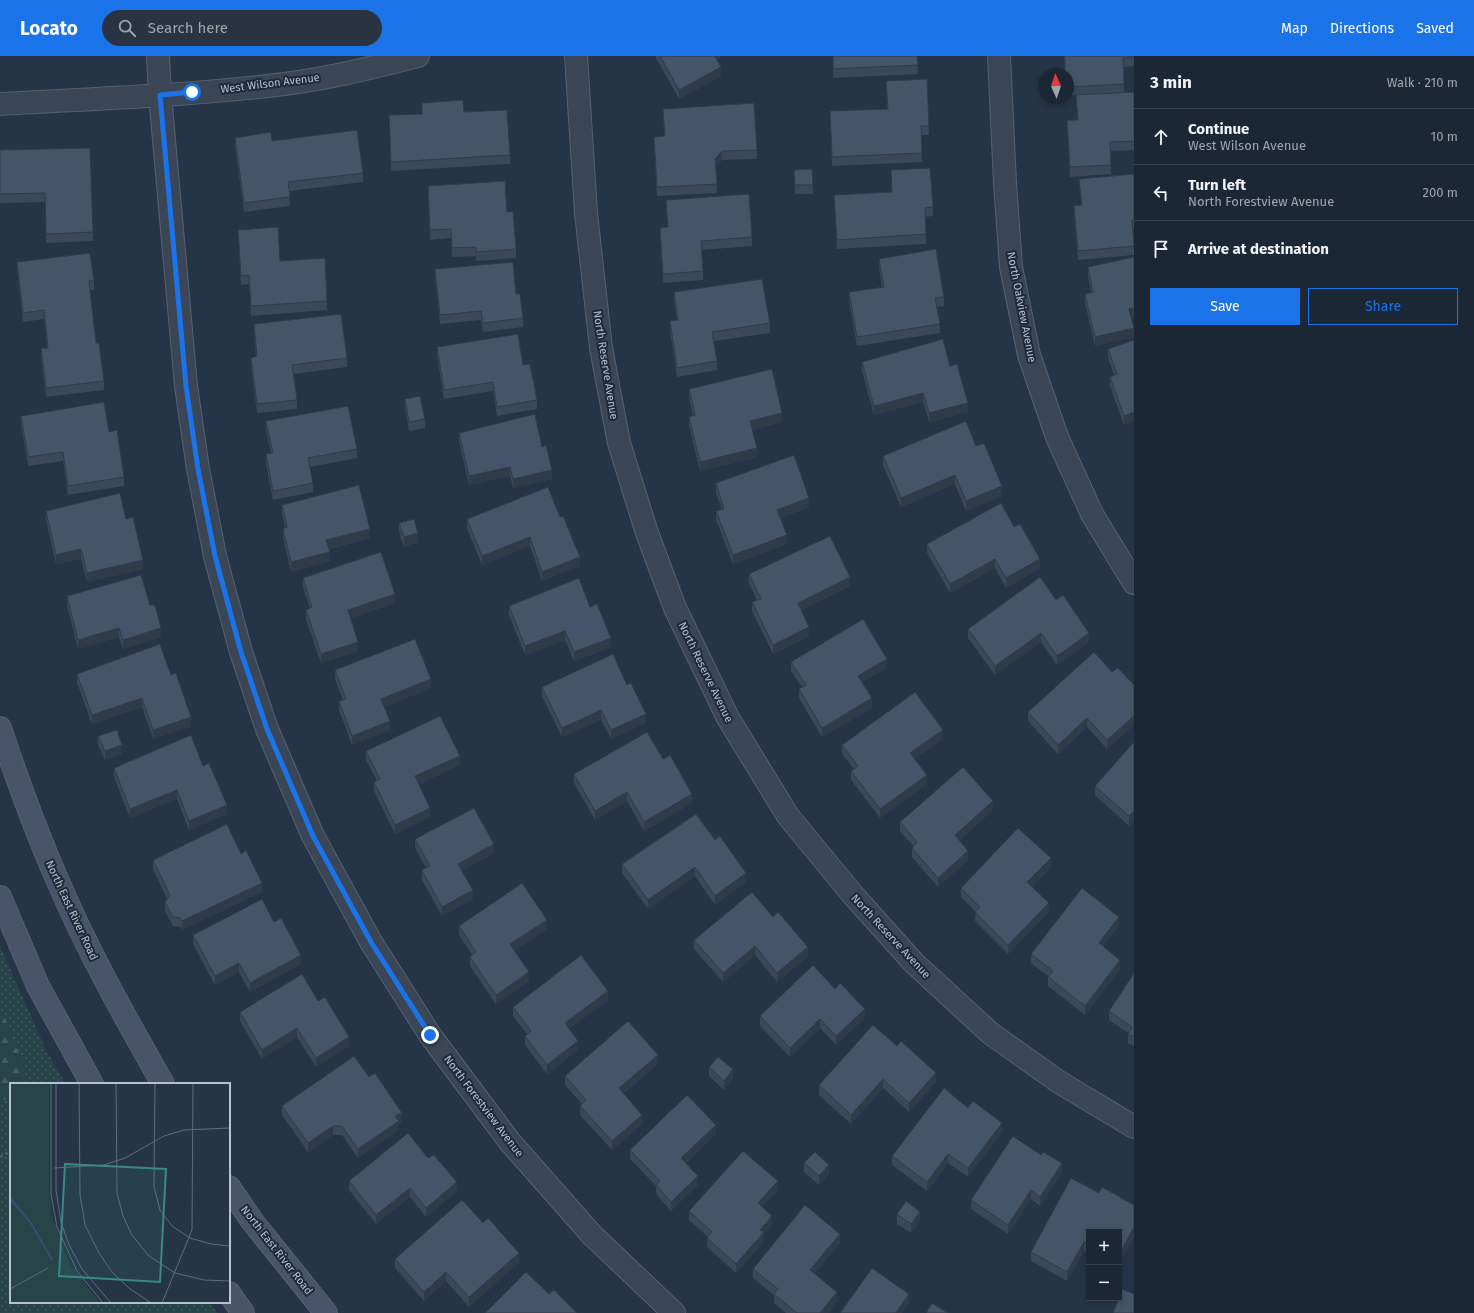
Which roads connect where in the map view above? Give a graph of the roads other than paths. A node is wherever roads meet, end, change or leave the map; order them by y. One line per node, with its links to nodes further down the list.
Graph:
1 (158, 56): 5 (street, North Forestview Avenue)
2 (418, 56): 5 (street, West Wilson Avenue)
3 (576, 56): 12 (street, North Reserve Avenue)
4 (999, 56): 7 (street, North Oakview Avenue)
5 (160, 95): 6 (street, West Wilson Avenue); 17 (street, North Forestview Avenue)
6 (0, 104)
7 (1134, 583)
8 (0, 728): 11 (main road, North East River Road)
9 (0, 897): 10 (main road)
10 (91, 1083)
11 (162, 1083)
12 (1134, 1126)
13 (230, 1188): 16 (main road, North East River Road)
14 (230, 1294): 15 (main road)
15 (243, 1313)
16 (326, 1313)
17 (674, 1313)

